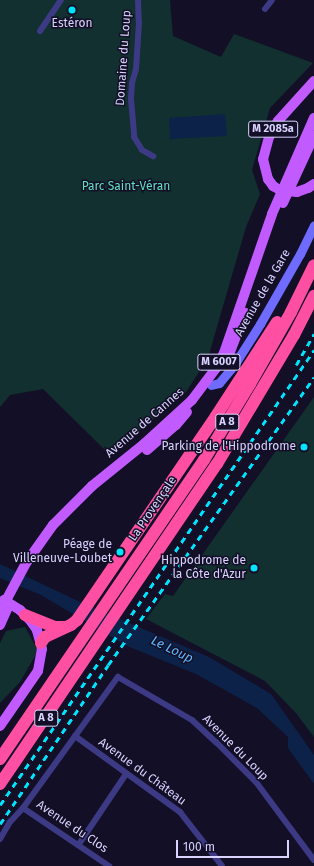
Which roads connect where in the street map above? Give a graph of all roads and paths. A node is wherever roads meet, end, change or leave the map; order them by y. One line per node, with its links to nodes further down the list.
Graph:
1 (62, 0): 5 (street)
2 (138, 0): 9 (street, Domaine du Loup)
3 (272, 0): 4 (street)
4 (265, 9)
5 (40, 31)
6 (314, 81): 10 (main road, M 2085a)
7 (314, 118): 16 (main road, Avenue de Cannes / M 6007)
8 (314, 136): 15 (main road, Avenue de Cannes / M 6007)
9 (153, 156)
10 (314, 184)
11 (314, 225): 15 (main road, Avenue de la Gare)
12 (314, 260): 21 (highway)
13 (314, 265): 25 (highway, La Provençale / A 8)
14 (314, 296): 27 (highway, A 8)
15 (211, 386): 16 (main road, Avenue de Cannes / M 6007)
16 (39, 548): 18 (main road, Avenue de Cannes / M 6007)
17 (0, 598): 19 (main road)
18 (3, 610): 20 (main road, Avenue de Cannes)
19 (26, 615): 21 (highway); 22 (main road)
20 (0, 625)
21 (68, 627): 22 (highway)
22 (41, 643): 23 (main road)
23 (1, 726)
24 (75, 736): 26 (street, Avenue du Château); 28 (street); 31 (street, Avenue du Loup)
25 (0, 759)
26 (126, 774): 30 (street); 33 (street, Avenue du Château)
27 (0, 784)
28 (23, 808): 29 (street); 30 (street, Avenue du Clos)
29 (0, 839)
30 (79, 844): 32 (street, Avenue du Clos)
31 (314, 860)
32 (109, 866)
33 (222, 866)

